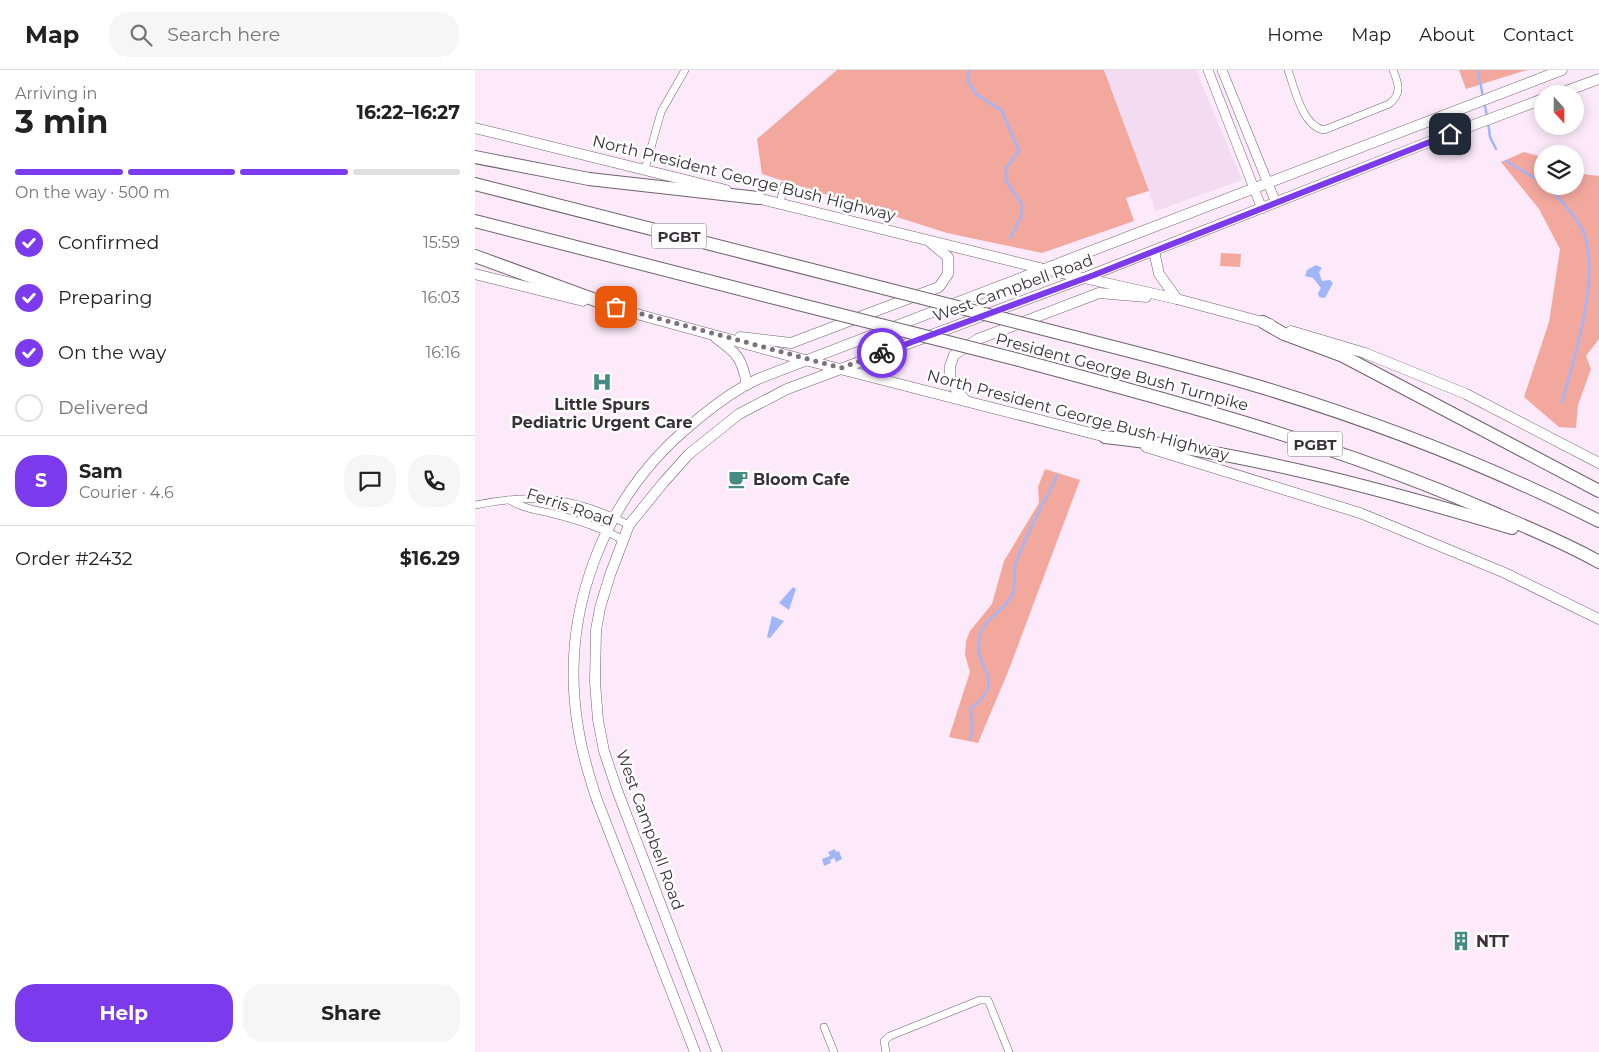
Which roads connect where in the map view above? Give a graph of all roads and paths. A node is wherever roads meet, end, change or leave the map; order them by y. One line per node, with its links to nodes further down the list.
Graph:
1 (685, 70): 12 (street)
2 (1208, 70): 16 (street)
3 (1222, 70): 13 (street)
4 (1288, 70): 5 (street)
5 (1393, 70)
6 (1562, 70): 13 (main road)
7 (1599, 79): 8 (main road)
8 (1582, 85)
9 (1534, 102): 19 (main road, West Campbell Road)
10 (475, 128): 12 (main road, North President George Bush Highway)
11 (475, 157): 17 (highway)
12 (645, 169): 17 (main road, North President George Bush Highway)
13 (1268, 183): 16 (main road); 19 (street)
14 (475, 184): 42 (highway, President George Bush Turnpike / PGBT, bridge)
15 (784, 186): 18 (street)
16 (1255, 189): 20 (street); 25 (main road, West Campbell Road)
17 (758, 198): 18 (main road, North President George Bush Highway)
18 (780, 203): 22 (main road, North President George Bush Highway)
19 (1276, 203): 20 (main road, West Campbell Road)
20 (1262, 209): 23 (main road, West Campbell Road)
21 (475, 221): 46 (highway, President George Bush Turnpike / PGBT, bridge)
22 (924, 238): 25 (main road, North President George Bush Highway); 31 (main road)
23 (1154, 251): 27 (main road, West Campbell Road); 28 (main road)
24 (475, 256): 29 (highway)
25 (1043, 269): 27 (main road, North President George Bush Highway); 32 (main road, West Campbell Road)
26 (475, 274): 29 (main road, North President George Bush Highway)
27 (1084, 278): 28 (main road, North President George Bush Highway); 33 (main road, West Campbell Road)
28 (1177, 299): 30 (main road, North President George Bush Highway); 35 (main road)
29 (628, 312): 31 (main road, North President George Bush Highway)
30 (1263, 322): 37 (main road, North President George Bush Highway); 38 (highway)
31 (711, 334): 32 (main road, North President George Bush Highway); 34 (main road)
32 (805, 360): 33 (main road, North President George Bush Highway); 34 (main road, West Campbell Road)
33 (841, 368): 35 (main road, North President George Bush Highway); 43 (main road, West Campbell Road)
34 (747, 384): 41 (main road, West Campbell Road)
35 (966, 400): 36 (main road, North President George Bush Highway)
36 (1105, 437): 46 (highway); 48 (main road, North President George Bush Highway)
37 (1599, 463)
38 (1599, 491)
39 (509, 500): 40 (street, Ferris Road); 41 (street, Ferris Road); 44 (street, Ferris Road)
40 (475, 505)
41 (613, 517): 43 (street, Ferris Road); 44 (main road, West Campbell Road)
42 (1599, 521)
43 (629, 525): 45 (main road, West Campbell Road)
44 (607, 531): 45 (street, Ferris Road); 50 (main road, West Campbell Road)
45 (623, 540): 51 (main road, West Campbell Road)
46 (1571, 547): 47 (highway, President George Bush Turnpike / PGBT)
47 (1599, 562)
48 (1599, 619)
49 (824, 1026): 52 (street)
50 (695, 1052)
51 (717, 1052)
52 (834, 1052)
53 (886, 1052): 54 (street)
54 (1009, 1052)

